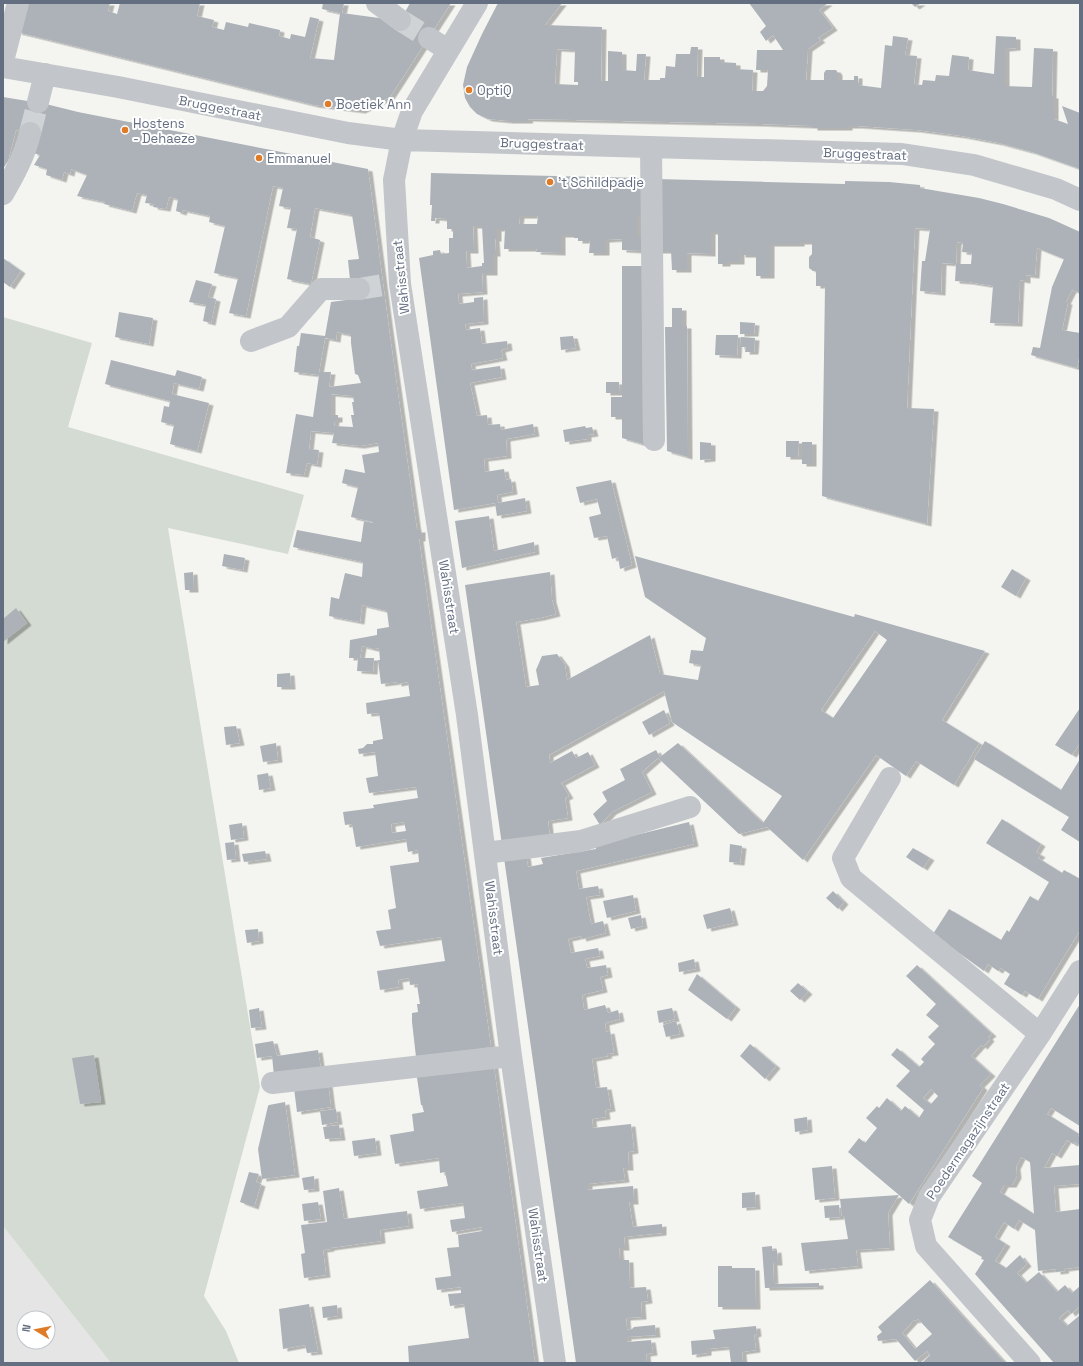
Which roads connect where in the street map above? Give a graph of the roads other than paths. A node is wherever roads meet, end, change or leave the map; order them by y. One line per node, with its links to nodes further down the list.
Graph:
1 (18, 3): 7 (street)
2 (377, 3): 4 (street)
3 (477, 3): 6 (street, Wahisstraat)
4 (400, 20)
5 (429, 38): 6 (street)
6 (448, 50): 12 (street, Wahisstraat)
7 (3, 61)
8 (3, 67): 9 (street, Bruggestraat)
9 (45, 74): 10 (street); 12 (street, Bruggestraat)
10 (38, 102)
11 (30, 133): 14 (street)
12 (402, 140): 13 (street, Bruggestraat); 21 (street, Wahisstraat)
13 (651, 147): 15 (street, Bruggestraat); 18 (street)
14 (3, 194)
15 (1080, 200)
16 (359, 289): 17 (street)
17 (251, 341)
18 (654, 440)
19 (890, 778): 23 (street)
20 (690, 807): 21 (street)
21 (485, 853): 24 (street, Wahisstraat)
22 (1080, 971): 23 (street, Poedermagazijnstraat)
23 (1040, 1034): 27 (street, Poedermagazijnstraat)
24 (511, 1056): 25 (street); 26 (street, Wahisstraat)
25 (272, 1083)
26 (556, 1363)
27 (1030, 1363)

